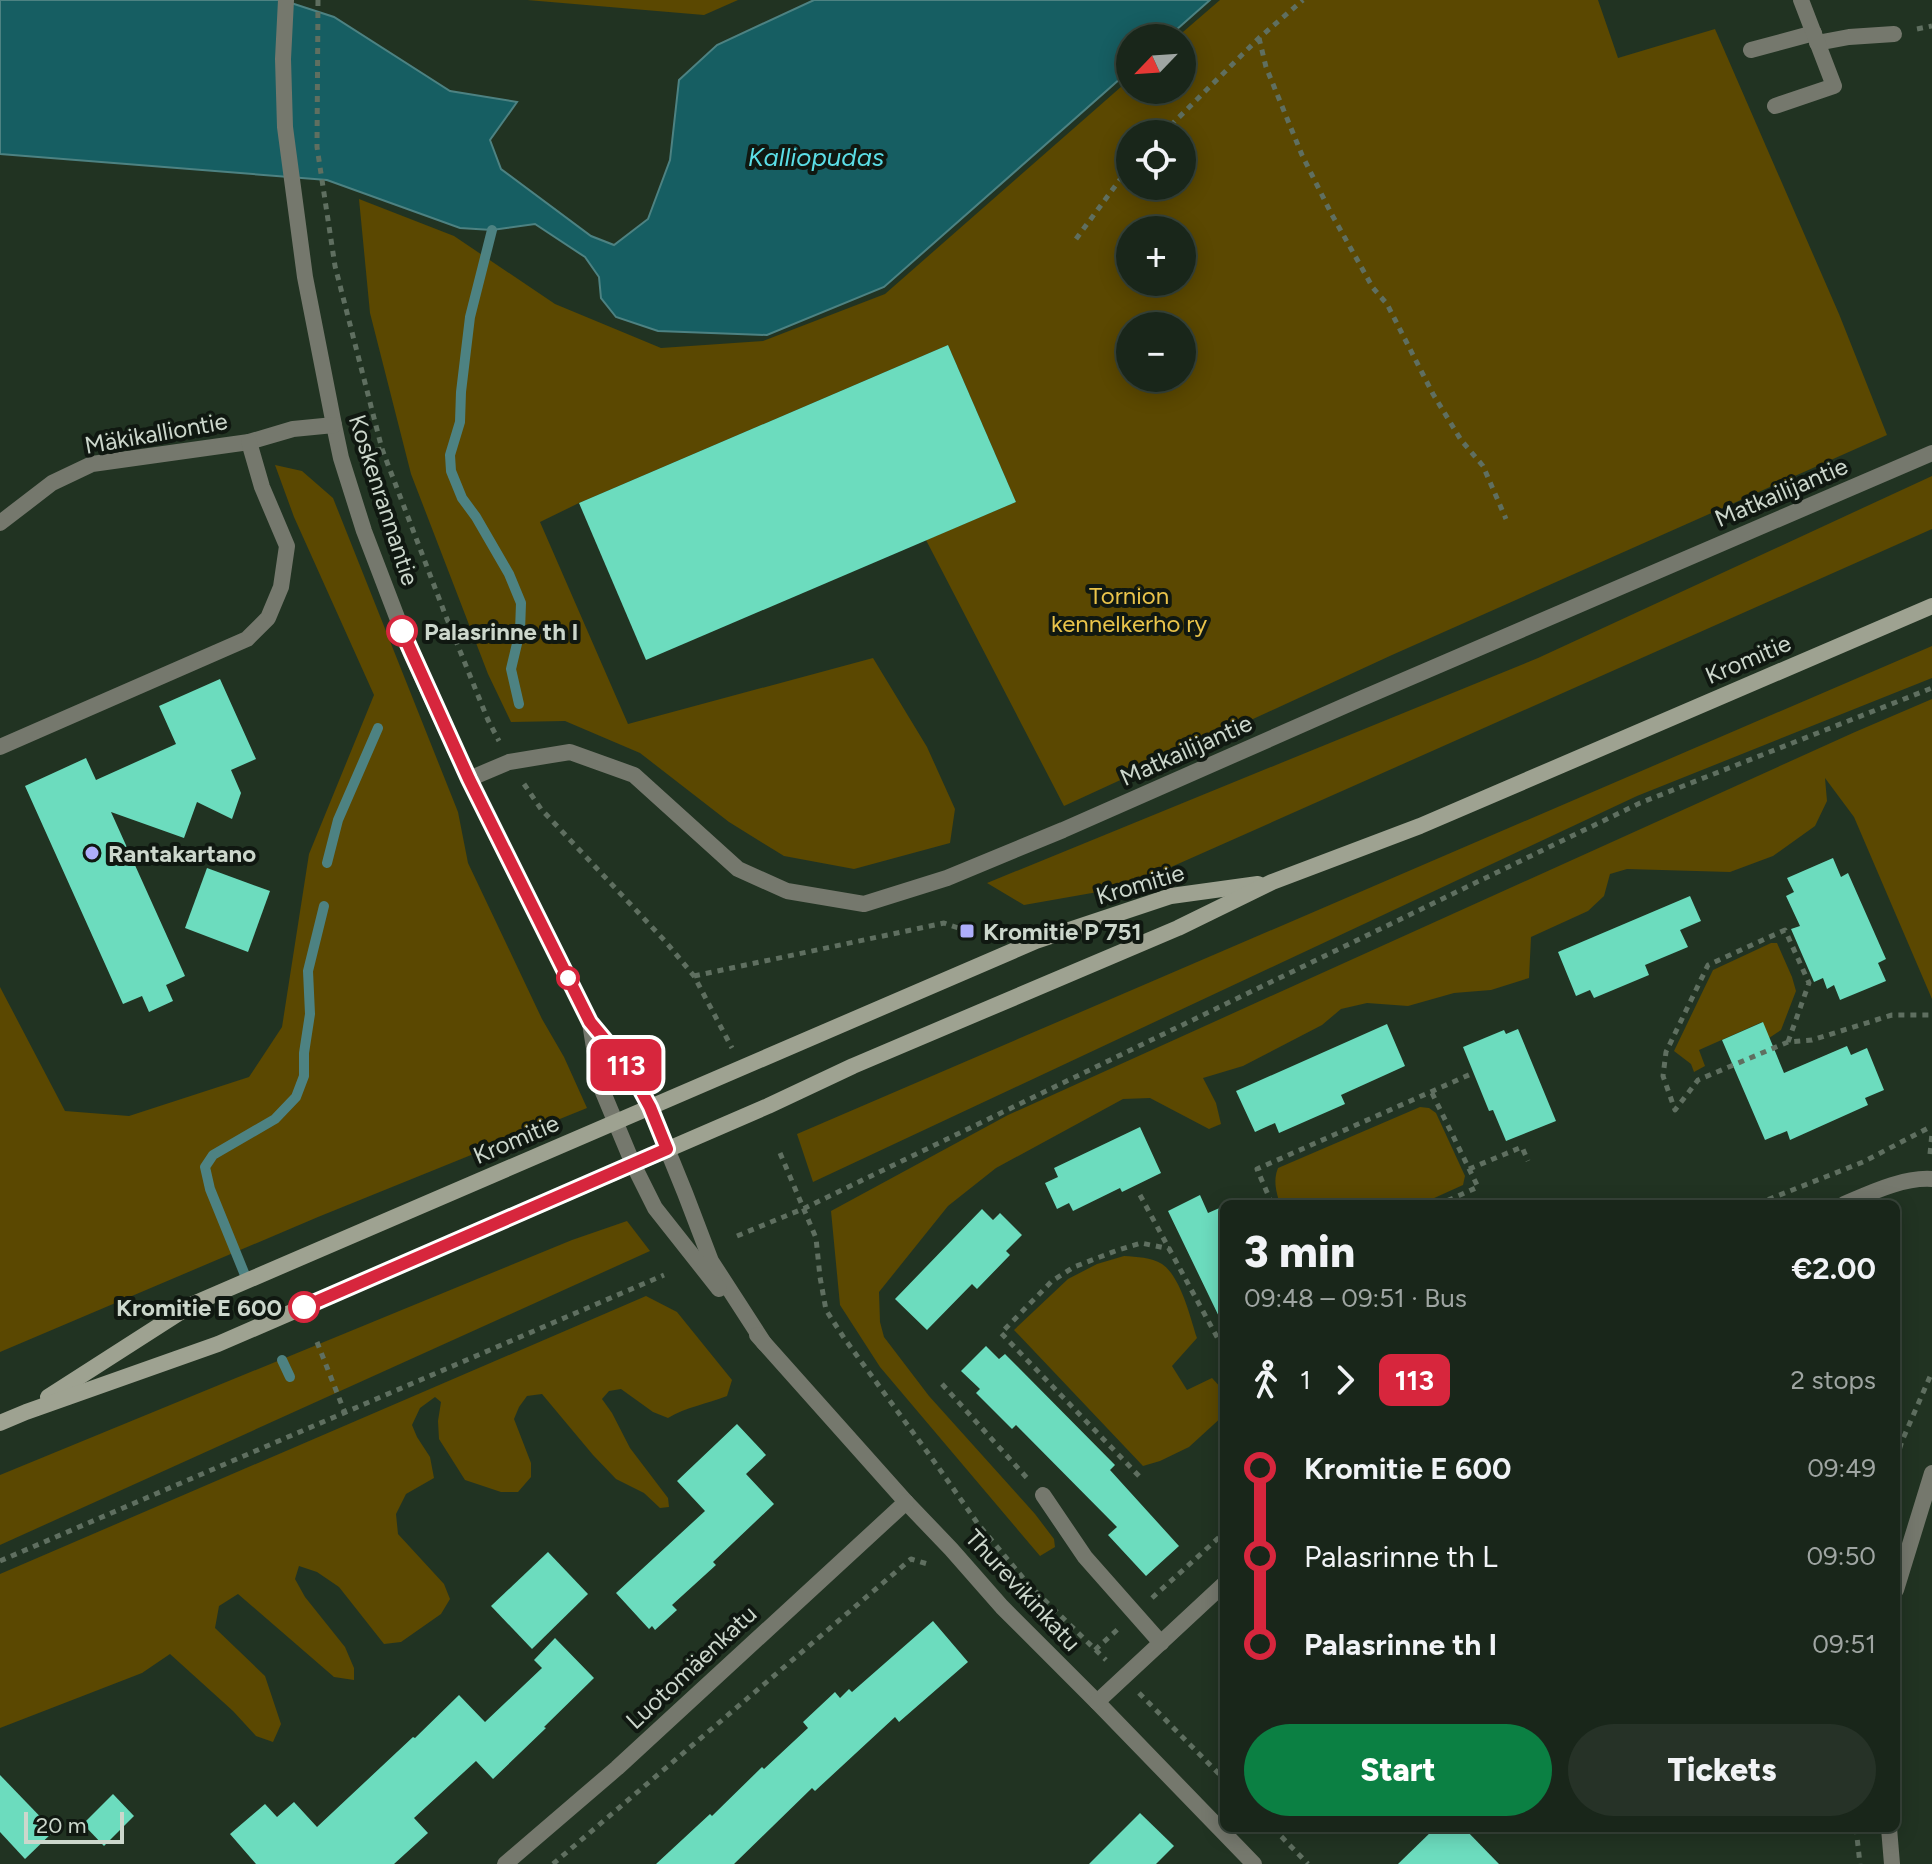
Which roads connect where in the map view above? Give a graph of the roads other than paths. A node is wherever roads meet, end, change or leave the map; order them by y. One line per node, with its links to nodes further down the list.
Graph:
1 (286, 0): 7 (street, Koskenrannantie)
2 (1801, 0): 4 (street)
3 (1894, 34): 4 (street)
4 (1816, 38): 5 (street); 6 (street)
5 (1751, 50)
6 (1775, 106)
7 (334, 425): 8 (street, Mäkikalliontie); 13 (street, Koskenrannantie)
8 (249, 442): 10 (street, Mäkikalliontie); 12 (street)
9 (1932, 453): 13 (street, Matkailijantie)
10 (0, 523)
11 (1932, 606): 14 (main road, Kromitie)
12 (0, 747)
13 (469, 779): 15 (street, Koskenrannantie)
14 (1272, 882): 16 (main road, Kromitie); 18 (main road, Kromitie)
15 (590, 1022): 16 (street, Koskenrannantie); 17 (street, Koskenrannantie)
16 (650, 1107): 17 (main road, Kromitie); 18 (street, Koskenrannantie)
17 (616, 1122): 19 (street, Koskenrannantie); 23 (main road, Kromitie)
18 (667, 1149): 19 (main road, Kromitie); 22 (street, Thurevikinkatu)
19 (633, 1164): 22 (street, Thurevikinkatu); 23 (main road, Kromitie)
20 (1932, 1179): 21 (street)
21 (1855, 1200)
22 (764, 1343): 27 (street, Thurevikinkatu)
23 (26, 1412): 24 (main road, Kromitie)
24 (0, 1423)
25 (1932, 1473): 28 (street)
26 (1043, 1495): 30 (street)
27 (906, 1502): 31 (street, Thurevikinkatu); 34 (street, Luotomäenkatu)
28 (1900, 1577)
29 (1220, 1588): 30 (street)
30 (1161, 1643): 31 (street)
31 (1097, 1702): 33 (street, Thurevikinkatu)
32 (1889, 1832): 35 (street)
33 (1245, 1861)
34 (505, 1864)
35 (1892, 1864)

